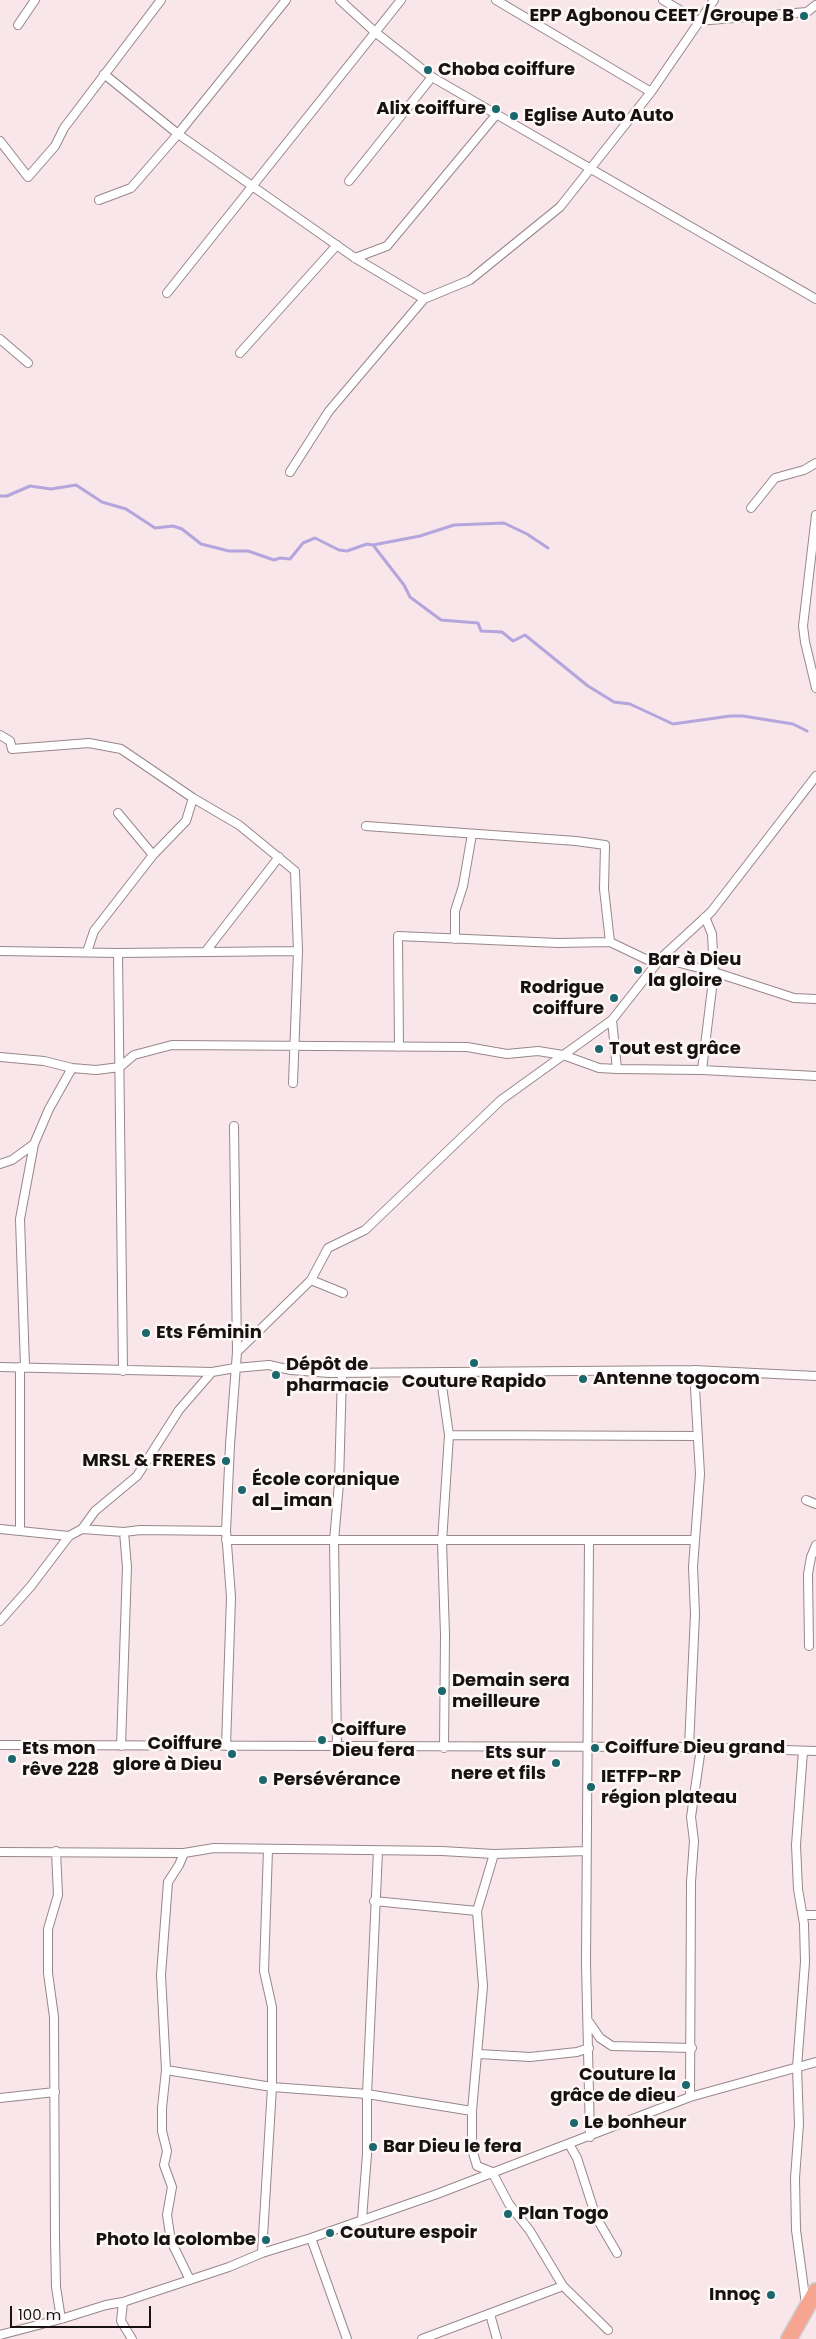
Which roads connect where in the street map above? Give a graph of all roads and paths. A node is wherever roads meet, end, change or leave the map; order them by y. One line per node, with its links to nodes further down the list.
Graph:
1 (35, 0): 11 (street)
2 (161, 0): 13 (street)
3 (286, 0): 17 (street)
4 (340, 0): 12 (street)
5 (401, 0): 12 (street)
6 (496, 0): 15 (street)
7 (663, 0): 10 (street)
8 (714, 0): 10 (street)
9 (816, 5): 10 (street)
10 (698, 21): 15 (street)
11 (18, 25)
12 (375, 32): 14 (street); 21 (street)
13 (104, 74): 17 (street); 18 (street)
14 (432, 77): 16 (street); 20 (street)
15 (650, 92): 19 (street)
16 (496, 115): 19 (street); 24 (street)
17 (178, 134): 21 (street); 22 (street)
18 (0, 141)
19 (590, 169): 26 (street); 27 (street)
20 (349, 181)
21 (252, 185): 23 (street); 25 (street)
22 (99, 200)
23 (337, 245): 24 (street); 29 (street)
24 (355, 258): 27 (street)
25 (167, 293)
26 (816, 299)
27 (424, 300): 32 (street)
28 (0, 339): 30 (street)
29 (240, 353)
30 (28, 363)
31 (816, 463): 33 (street)
32 (290, 472)
33 (751, 508)
34 (816, 515): 35 (street)
35 (816, 688)
36 (0, 735): 38 (street)
37 (816, 776): 44 (street)
38 (193, 798): 42 (street); 43 (street)
39 (118, 813): 42 (street)
40 (366, 826): 41 (street)
41 (472, 834): 45 (street); 46 (street)
42 (153, 855): 49 (street)
43 (279, 857): 48 (street); 50 (street)
44 (705, 917): 52 (street); 53 (street)
45 (455, 939): 46 (street); 57 (street)
46 (610, 942): 52 (street)
47 (0, 951): 49 (street)
48 (206, 951): 50 (street); 51 (street)
49 (87, 952): 51 (street)
50 (298, 952): 56 (street)
51 (118, 953): 60 (street)
52 (659, 961): 53 (street); 55 (street)
53 (714, 972): 54 (street); 63 (street)
54 (816, 998)
55 (612, 1020): 58 (street); 62 (street)
56 (293, 1046): 57 (street); 60 (street); 65 (street)
57 (398, 1047): 58 (street)
58 (563, 1055): 62 (street); 69 (street)
59 (0, 1057): 61 (street)
60 (120, 1067): 61 (street); 75 (street)
61 (72, 1068): 67 (street)
62 (617, 1069): 63 (street)
63 (702, 1070): 64 (street)
64 (816, 1076)
65 (293, 1082)
66 (234, 1126): 71 (street)
67 (34, 1144): 68 (street); 73 (street)
68 (0, 1164)
69 (311, 1280): 70 (street); 71 (street)
70 (343, 1293)
71 (237, 1352): 74 (street)
72 (0, 1367): 73 (street)
73 (22, 1367): 75 (street); 87 (street)
74 (235, 1368): 77 (street); 79 (street); 88 (street)
75 (123, 1370): 77 (street)
76 (694, 1370): 78 (street); 80 (street); 82 (street)
77 (212, 1372): 85 (street)
78 (440, 1372): 79 (street); 81 (street)
79 (342, 1373): 93 (street)
80 (816, 1376)
81 (449, 1435): 82 (street); 95 (street)
82 (698, 1436): 92 (street)
83 (806, 1500): 84 (street)
84 (816, 1504)
85 (82, 1529): 89 (street); 90 (street)
86 (0, 1530): 87 (street)
87 (20, 1531): 90 (street)
88 (226, 1531): 89 (street); 91 (street)
89 (124, 1532): 100 (street)
90 (69, 1536): 97 (street)
91 (226, 1540): 93 (street); 101 (street)
92 (695, 1540): 94 (street); 103 (street)
93 (334, 1541): 95 (street); 102 (street)
94 (589, 1541): 95 (street); 105 (street)
95 (442, 1542): 104 (street)
96 (816, 1545): 98 (street)
97 (0, 1621)
98 (809, 1646)
99 (0, 1745): 100 (street)
100 (121, 1746): 101 (street)
101 (226, 1746): 102 (street)
102 (337, 1747): 104 (street)
103 (688, 1747): 105 (street); 106 (street)
104 (444, 1748): 105 (street)
105 (587, 1748): 112 (street)
106 (701, 1748): 107 (street); 122 (street)
107 (803, 1751): 108 (street); 118 (street)
108 (816, 1751)
109 (268, 1849): 111 (street); 114 (street); 127 (street)
110 (56, 1851): 113 (street); 114 (street); 128 (street)
111 (378, 1851): 115 (street); 116 (street)
112 (586, 1851): 115 (street); 120 (street)
113 (0, 1852)
114 (184, 1853): 126 (street)
115 (494, 1854): 117 (street)
116 (374, 1901): 117 (street); 129 (street)
117 (477, 1911): 123 (street)
118 (803, 1915): 119 (street); 125 (street)
119 (816, 1915)
120 (588, 2020): 121 (street); 122 (street)
121 (589, 2048): 123 (street); 133 (street)
122 (692, 2048): 130 (street)
123 (479, 2054): 132 (street)
124 (816, 2062): 125 (street)
125 (797, 2068): 130 (street); 144 (street)
126 (166, 2070): 127 (street); 140 (street)
127 (272, 2087): 129 (street); 138 (street)
128 (55, 2092): 131 (street); 146 (street)
129 (367, 2094): 132 (street); 136 (street)
130 (690, 2097): 133 (street)
131 (0, 2098)
132 (472, 2111): 135 (street)
133 (590, 2137): 134 (street)
134 (569, 2144): 135 (street); 139 (street)
135 (492, 2172): 136 (street); 141 (street)
136 (362, 2219): 137 (street)
137 (311, 2238): 138 (street); 152 (street)
138 (262, 2253): 140 (street)
139 (618, 2253)
140 (190, 2280): 143 (street)
141 (563, 2286): 145 (street); 148 (street)
142 (816, 2291): 144 (highway)
143 (123, 2302): 146 (street); 151 (street)
144 (807, 2307): 155 (highway)
145 (490, 2314): 153 (street); 154 (street)
146 (61, 2319): 147 (street)
147 (19, 2330): 149 (street); 150 (street)
148 (608, 2330)
149 (0, 2335)
150 (21, 2339)
151 (132, 2339)
152 (347, 2339)
153 (422, 2339)
154 (497, 2339)
155 (789, 2339)

